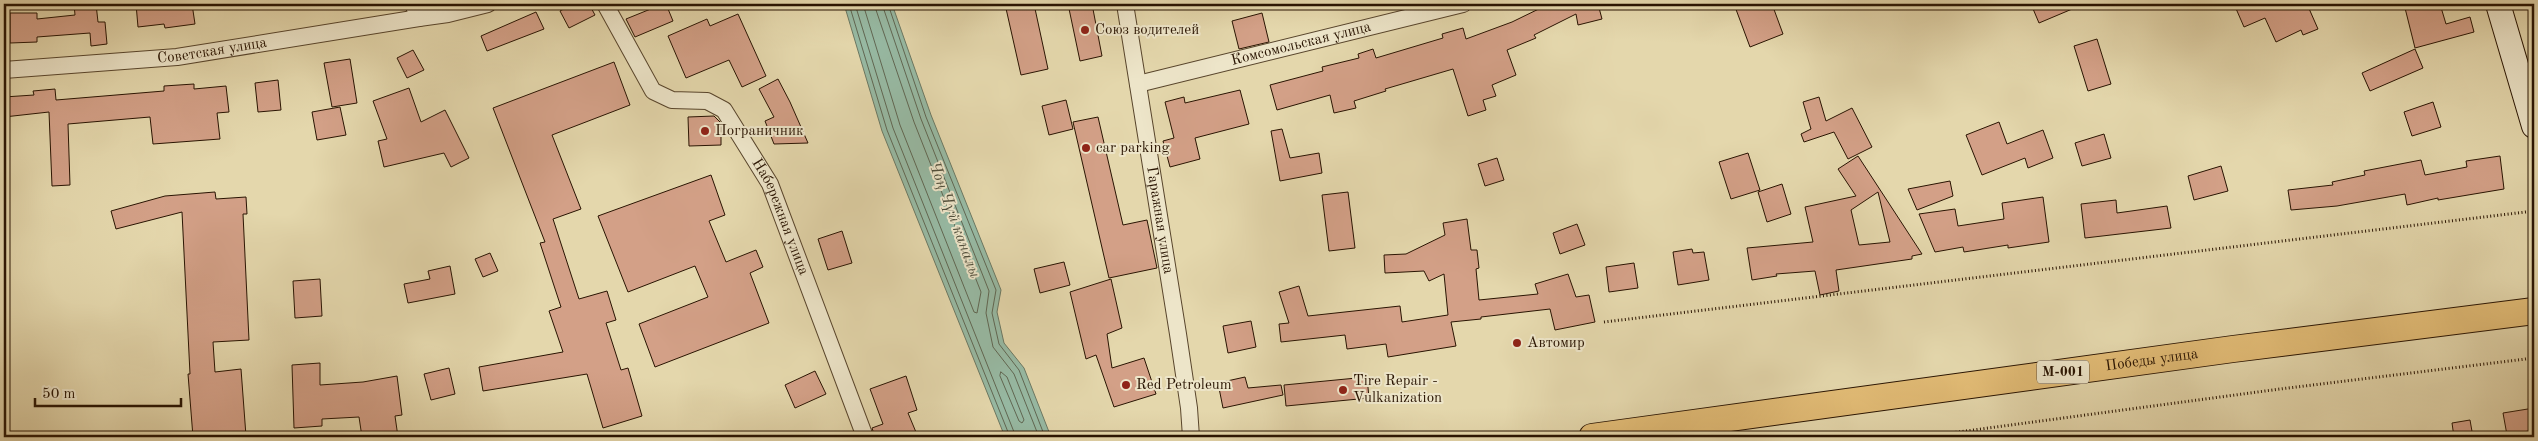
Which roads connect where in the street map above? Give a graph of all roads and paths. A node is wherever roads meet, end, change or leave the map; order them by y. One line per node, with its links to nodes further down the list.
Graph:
1 (488, 4): 6 (street)
2 (605, 4): 14 (street, Набережная улица)
3 (1125, 4): 8 (street, Гаражная улица)
4 (1463, 4): 8 (street, Комсомольская улица)
5 (2498, 4): 9 (main road)
6 (416, 11): 7 (street, Советская улица)
7 (4, 70)
8 (1138, 84): 15 (street, Гаражная улица)
9 (2534, 126)
10 (2534, 211): 12 (path)
11 (2534, 311): 16 (main road, Победы улица / М-001)
12 (1604, 322)
13 (2534, 358): 17 (path)
14 (866, 437)
15 (1191, 437)
16 (1592, 437)
17 (1922, 437)

